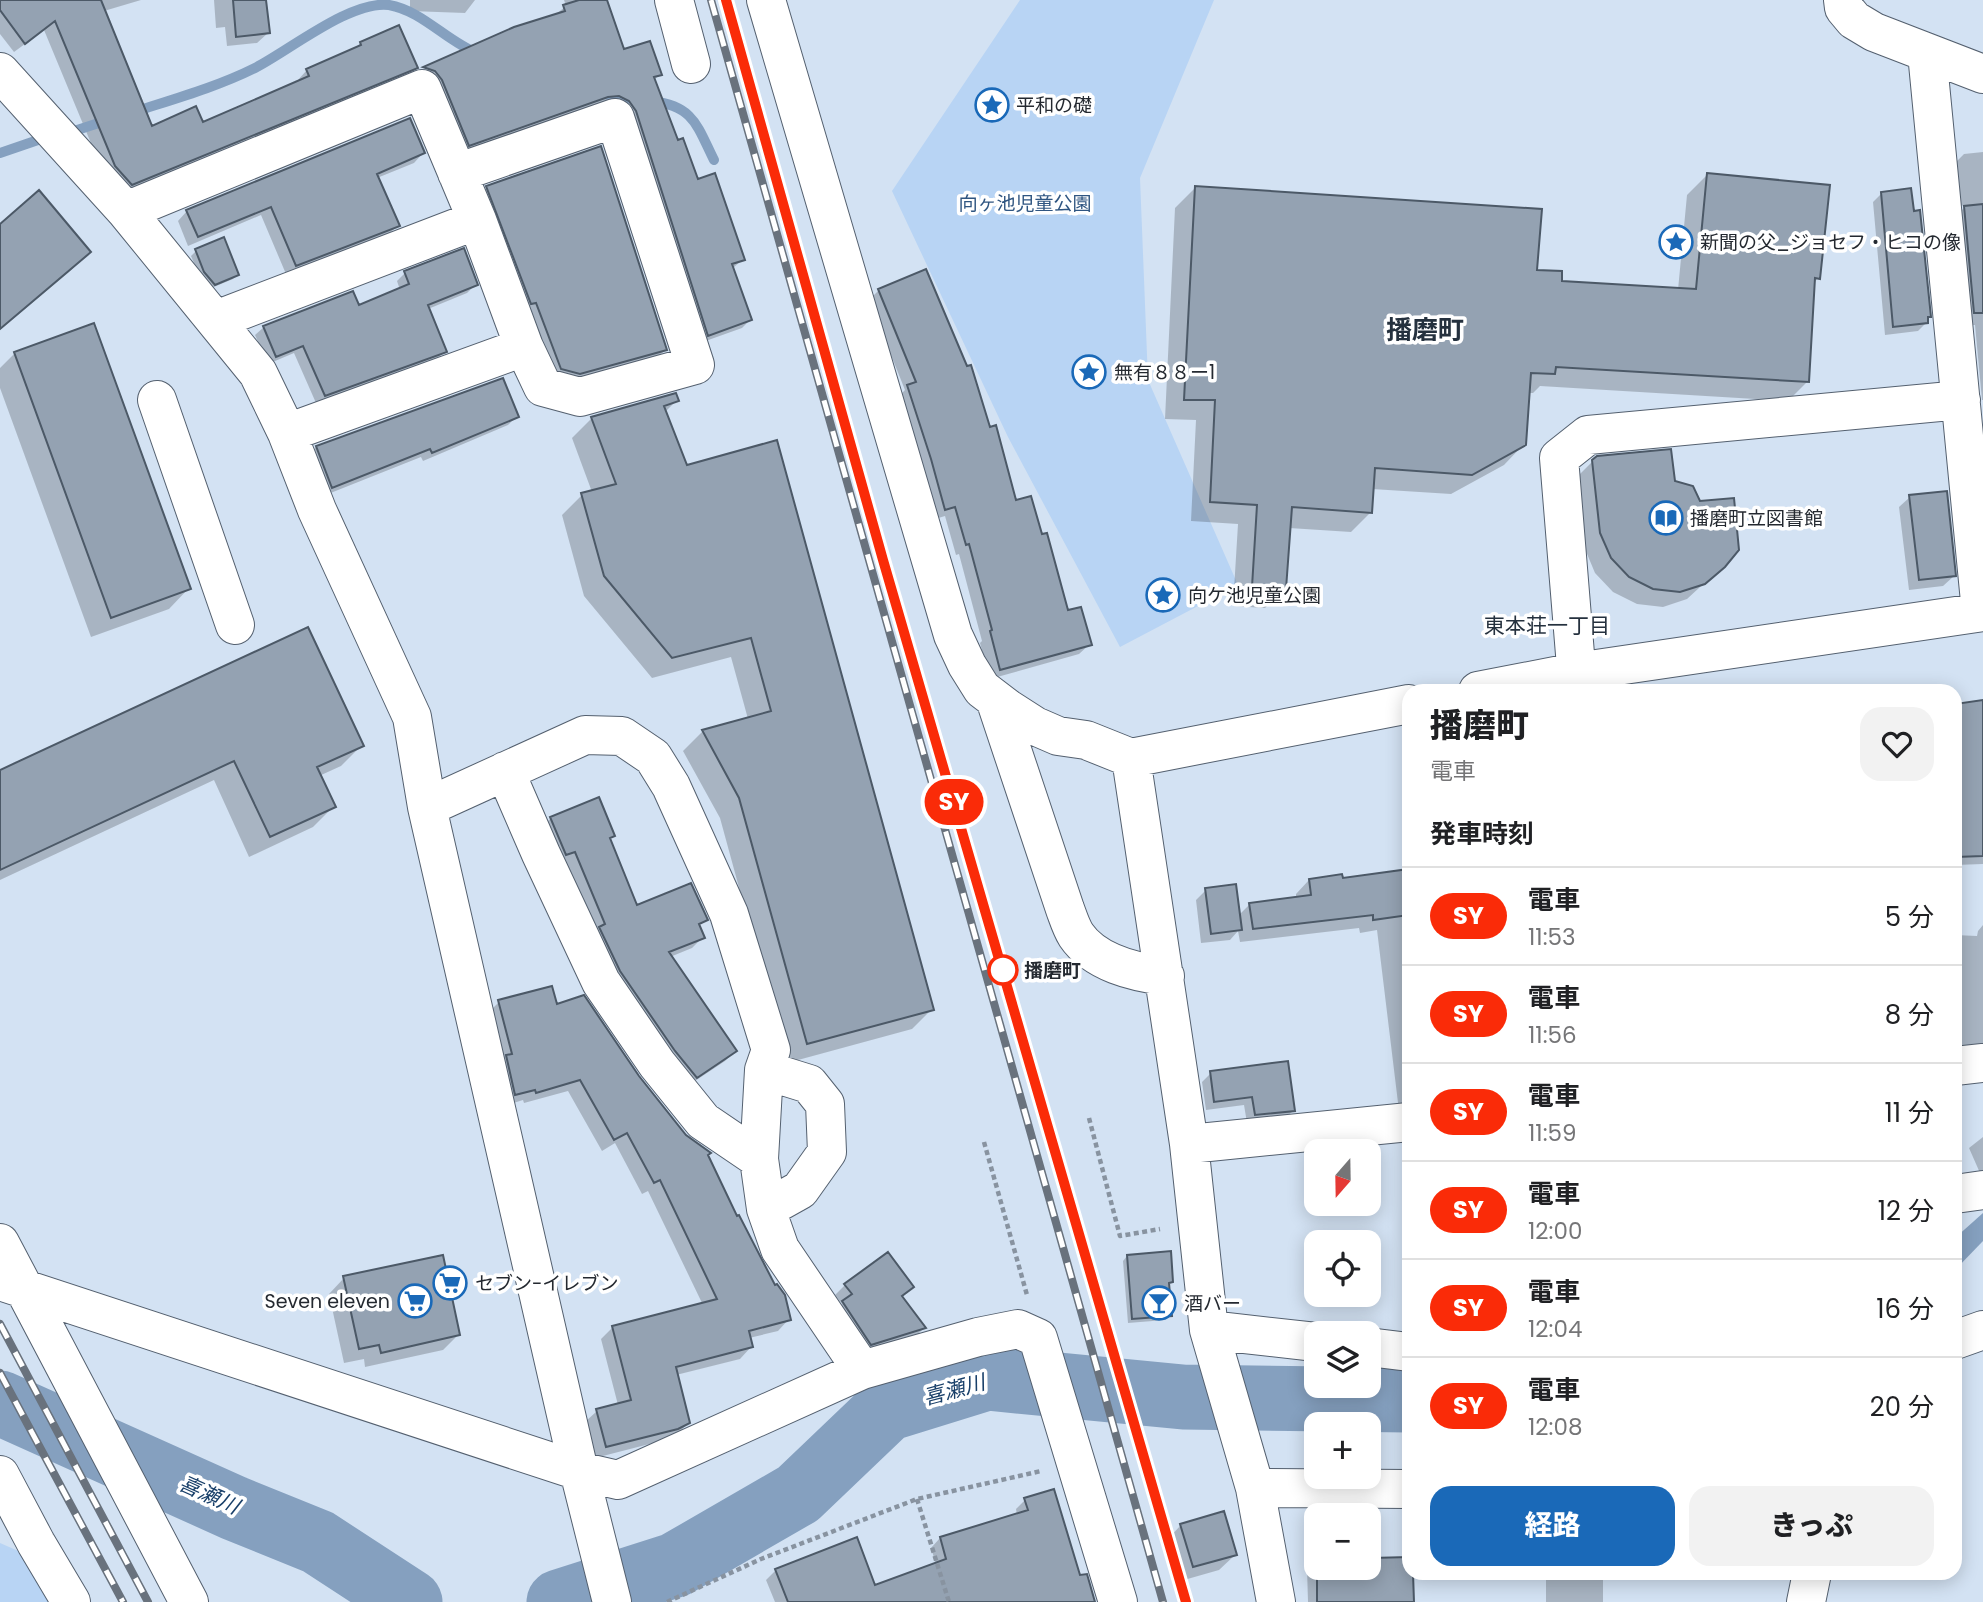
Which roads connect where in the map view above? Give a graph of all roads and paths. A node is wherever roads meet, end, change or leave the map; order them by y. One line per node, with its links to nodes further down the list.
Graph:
1 (674, 0): 5 (street)
2 (766, 0): 20 (street)
3 (1843, 0): 4 (street)
4 (1927, 53): 7 (street); 14 (street)
5 (691, 64)
6 (0, 72): 9 (street)
7 (1983, 74)
8 (457, 173): 9 (street); 10 (street); 12 (street)
9 (126, 211): 11 (street)
10 (477, 220): 11 (street); 12 (street)
11 (216, 320): 15 (street)
12 (524, 347): 15 (street)
13 (157, 400): 17 (street)
14 (1961, 400): 16 (street); 18 (street)
15 (287, 433): 26 (street)
16 (1982, 612): 18 (street)
17 (235, 625)
18 (1577, 682): 19 (street)
19 (1555, 684)
20 (995, 699): 22 (street); 25 (street)
21 (1402, 706): 23 (street)
22 (1040, 728): 23 (street); 25 (street)
23 (1131, 758): 27 (street)
24 (505, 771): 26 (street); 30 (street); 35 (street)
25 (1018, 772): 27 (street)
26 (427, 807): 50 (street)
27 (1165, 976): 34 (street)
28 (1983, 1063): 29 (street)
29 (1962, 1065)
30 (764, 1070): 35 (street); 38 (street)
31 (1089, 1118): 39 (path)
32 (1402, 1123): 34 (street)
33 (984, 1142): 42 (path)
34 (1189, 1144): 43 (street)
35 (759, 1159): 38 (street)
36 (1983, 1190): 37 (street)
37 (1962, 1193)
38 (766, 1209): 49 (street)
39 (1173, 1227)
40 (0, 1243): 41 (street)
41 (12, 1285): 50 (street); 58 (street)
42 (1027, 1295)
43 (1209, 1330): 46 (street); 53 (street)
44 (1983, 1330): 45 (street)
45 (1962, 1337)
46 (1304, 1341)
47 (1381, 1349): 48 (street)
48 (1402, 1351)
49 (862, 1370): 50 (street); 51 (street)
50 (579, 1471): 59 (street)
51 (1078, 1472): 55 (path); 62 (street)
52 (0, 1475): 57 (street)
53 (1255, 1488): 54 (street); 63 (street)
54 (1402, 1489)
55 (917, 1499): 60 (path); 61 (path)
56 (1811, 1580): 64 (street)
57 (71, 1602)
58 (189, 1602)
59 (612, 1602)
60 (667, 1602)
61 (949, 1602)
62 (1118, 1602)
63 (1276, 1602)
64 (1806, 1602)

